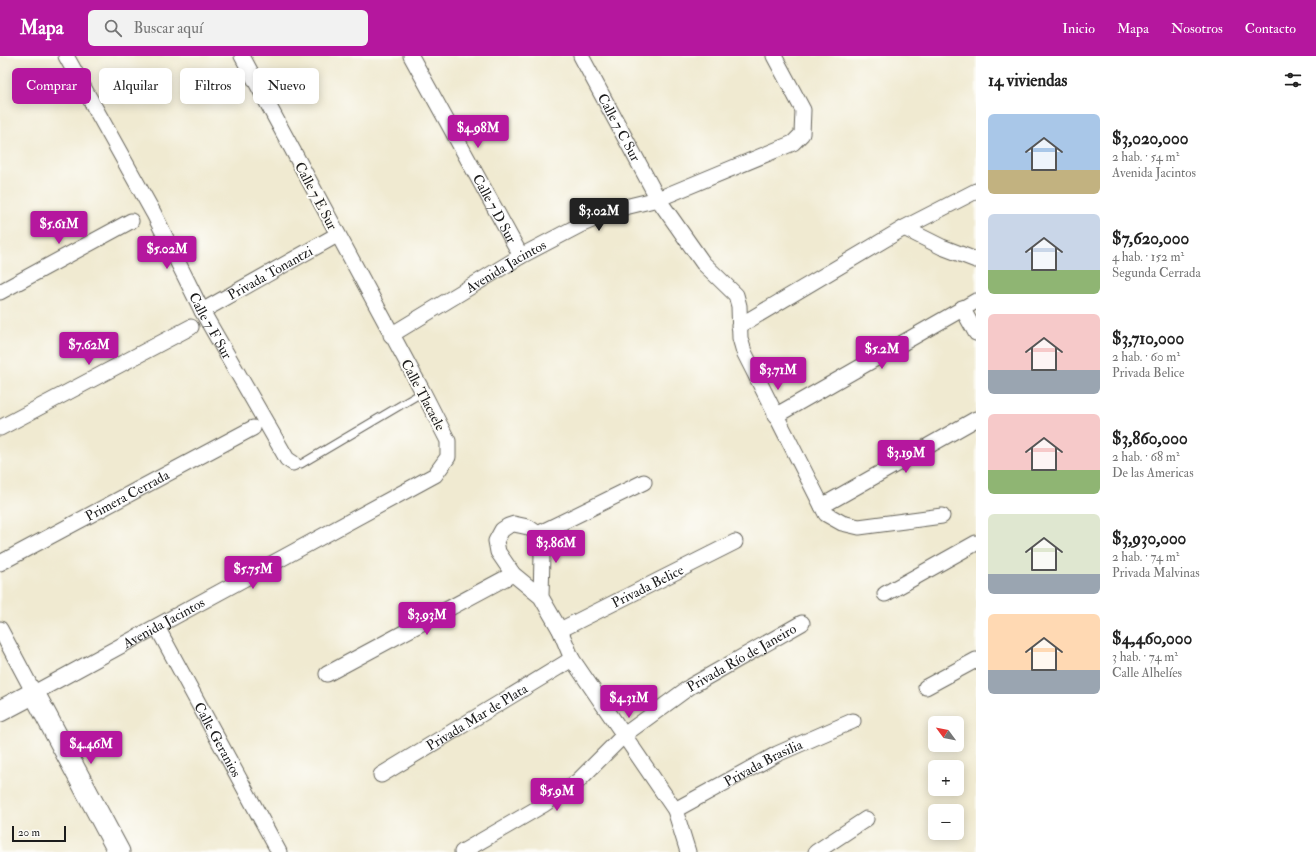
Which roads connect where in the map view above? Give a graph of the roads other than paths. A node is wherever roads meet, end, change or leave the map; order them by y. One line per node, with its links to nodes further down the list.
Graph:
1 (66, 56): 16 (street, Calle 7 F Sur)
2 (242, 56): 10 (street, Calle 7 E Sur)
3 (410, 56): 11 (street, Calle 7 D Sur)
4 (581, 56): 7 (street, Calle 7 C Sur)
5 (774, 56): 7 (street, Avenida Jacintos)
6 (976, 191): 9 (street)
7 (658, 199): 11 (street, Avenida Jacintos); 17 (street, Calle 7 C Sur)
8 (131, 221): 13 (street)
9 (904, 228): 12 (street); 17 (street)
10 (337, 235): 16 (street, Privada Tonantzi); 20 (street, Calle 7 E Sur)
11 (521, 256): 20 (street, Avenida Jacintos)
12 (976, 260)
13 (0, 292)
14 (976, 301): 15 (street)
15 (962, 308): 19 (street); 22 (street)
16 (202, 311): 27 (street, Calle 7 F Sur)
17 (739, 326): 22 (street, Calle 7 C Sur)
18 (191, 327): 24 (street)
19 (976, 333)
20 (391, 335): 21 (street, Calle Tlacaele)
21 (423, 392): 26 (street, Calle Tlacaele); 27 (lane)
22 (775, 416): 29 (street, Calle 7 C Sur)
23 (976, 419): 29 (street)
24 (0, 428)
25 (253, 428): 34 (street, Primera Cerrada)
26 (448, 457): 39 (street, Avenida Jacintos)
27 (293, 464)
28 (644, 482): 31 (street)
29 (822, 506): 30 (street, Calle 7 C Sur)
30 (942, 516)
31 (538, 534): 35 (street); 37 (street)
32 (736, 542): 41 (street, Privada Belice)
33 (976, 543): 36 (street)
34 (0, 563)
35 (513, 574): 37 (street); 44 (street)
36 (885, 594)
37 (541, 597): 41 (street)
38 (802, 623): 49 (street, Privada Río de Janeiro)
39 (157, 627): 46 (street, Avenida Jacintos); 55 (street, Calle Geranios)
40 (0, 629): 46 (street)
41 (560, 630): 42 (street)
42 (572, 659): 49 (street); 50 (street, Privada Mar de Plata)
43 (976, 660): 45 (street)
44 (327, 674)
45 (926, 687)
46 (34, 693): 47 (street, Avenida Jacintos); 54 (street)
47 (0, 711)
48 (853, 721): 51 (street, Privada Brasilia)
49 (624, 735): 51 (street); 56 (street, Privada Río de Janeiro)
50 (381, 775)
51 (675, 810): 53 (street)
52 (866, 819): 57 (street)
53 (684, 850)
54 (119, 852)
55 (280, 852)
56 (462, 852)
57 (816, 852)

